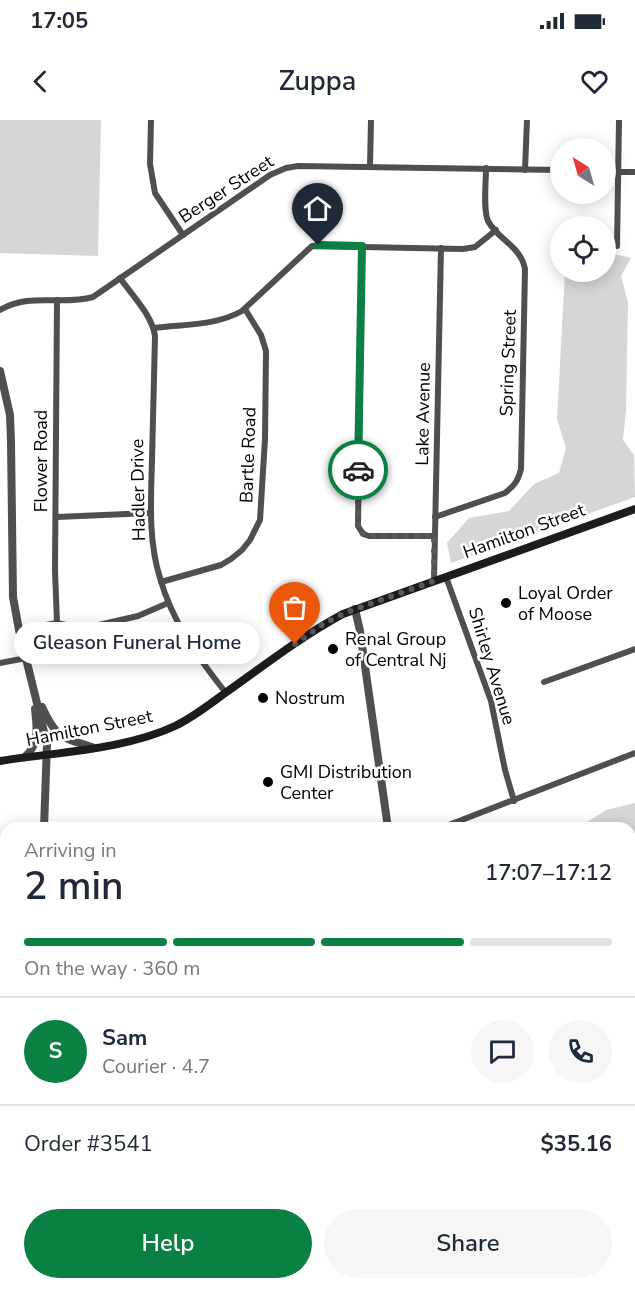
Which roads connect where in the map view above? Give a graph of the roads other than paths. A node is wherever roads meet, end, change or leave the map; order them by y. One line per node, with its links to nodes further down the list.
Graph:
1 (151, 120): 12 (street)
2 (371, 120): 5 (street)
3 (527, 120): 7 (street)
4 (619, 120): 9 (street)
5 (370, 166): 6 (street, Berger Street); 12 (street, Berger Street)
6 (486, 168): 7 (street, Berger Street); 11 (street, Spring Street)
7 (525, 170): 8 (street, Berger Street)
8 (550, 170)
9 (619, 172): 10 (street); 14 (street)
10 (635, 172)
11 (496, 230): 15 (street); 24 (street, Spring Street)
12 (183, 235): 16 (street, Berger Street)
13 (362, 246): 15 (street); 18 (street); 26 (street)
14 (616, 246)
15 (441, 248): 24 (street, Lake Avenue)
16 (120, 278): 17 (street, Berger Street); 20 (street)
17 (57, 300): 19 (street, Berger Street); 25 (street, Flower Road)
18 (245, 309): 20 (street); 29 (street, Bartle Road)
19 (0, 310)
20 (154, 328): 23 (street, Hadler Drive)
21 (0, 371): 33 (street)
22 (635, 509): 27 (main road, Hamilton Street)
23 (150, 513): 25 (street); 29 (street, Hadler Drive)
24 (435, 517): 26 (street, Lake Avenue)
25 (57, 518): 32 (street, Flower Road)
26 (434, 536): 28 (street, Lake Avenue)
27 (446, 577): 28 (main road, Hamilton Street); 45 (street, Shirley Avenue)
28 (434, 581): 31 (main road, Hamilton Street)
29 (161, 582): 30 (street, Hadler Drive)
30 (168, 603): 32 (street); 39 (street, Hadler Drive)
31 (355, 609): 39 (main road, Hamilton Street); 47 (street)
32 (57, 623): 33 (street)
33 (19, 630): 35 (street)
34 (635, 649): 37 (street)
35 (26, 658): 36 (street); 38 (street)
36 (0, 663)
37 (544, 682)
38 (32, 683): 40 (street); 42 (street); 43 (street)
39 (226, 693): 40 (main road, Hamilton Street)
40 (92, 747): 42 (main road, Hamilton Street)
41 (635, 753): 45 (street)
42 (48, 755): 43 (main road, Hamilton Street); 46 (street)
43 (25, 757): 44 (main road, Hamilton Street)
44 (0, 761)
45 (514, 801): 48 (street)
46 (44, 822)
47 (387, 822)
48 (457, 822)

